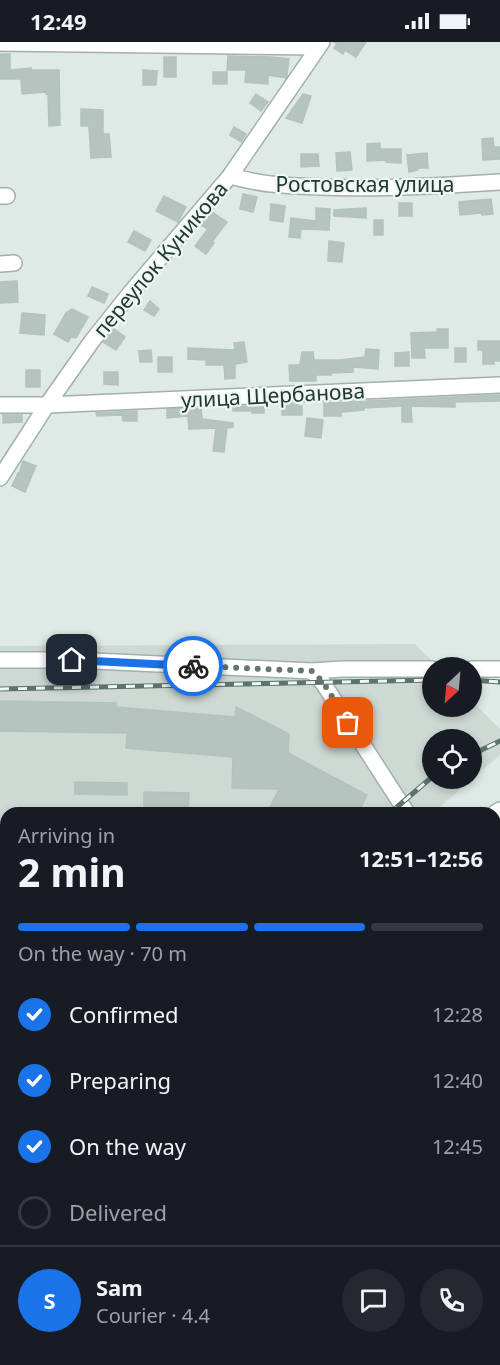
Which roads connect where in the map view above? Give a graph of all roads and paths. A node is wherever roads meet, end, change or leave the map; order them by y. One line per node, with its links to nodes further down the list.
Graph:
1 (0, 43): 2 (street)
2 (193, 44): 3 (street)
3 (320, 45): 4 (street, переулок Куникова)
4 (230, 176): 5 (street, Ростовская улица); 8 (street, переулок Куникова)
5 (500, 183)
6 (500, 385): 8 (street, улица Щербанова)
7 (0, 405): 8 (street, улица Щербанова)
8 (47, 405): 9 (street, переулок Куникова)
9 (0, 478)
10 (0, 660): 14 (street)
11 (422, 669): 14 (street)
12 (482, 669): 13 (street)
13 (500, 669)
14 (312, 671): 15 (street)
15 (403, 807)

